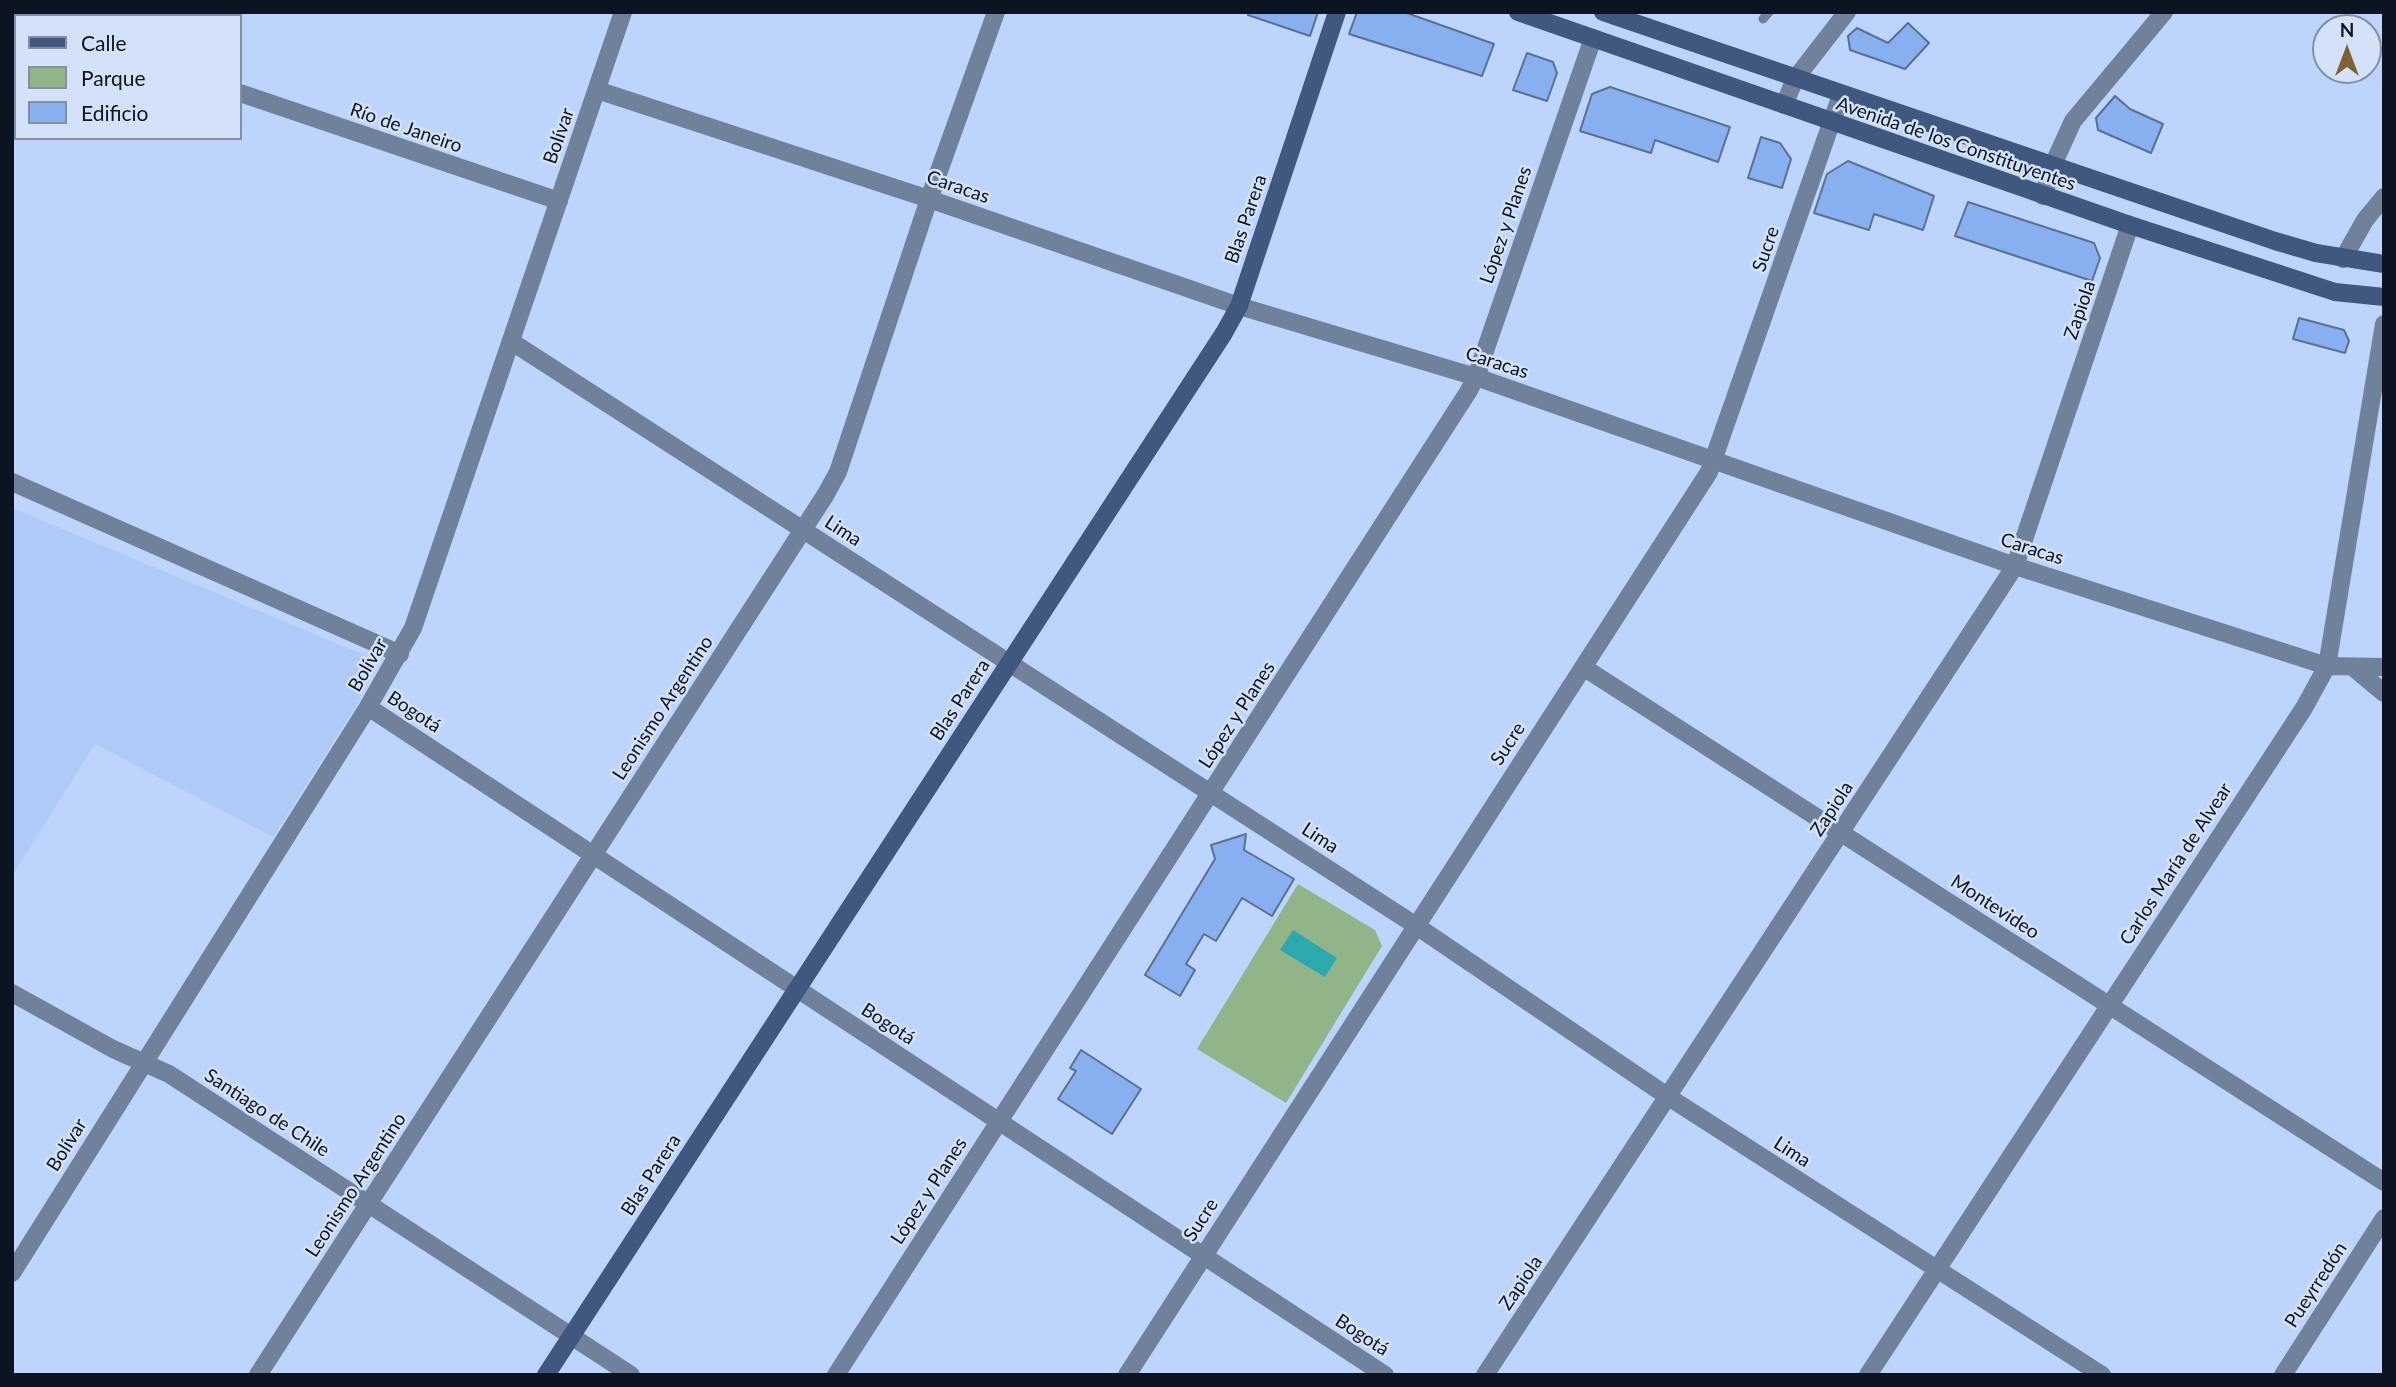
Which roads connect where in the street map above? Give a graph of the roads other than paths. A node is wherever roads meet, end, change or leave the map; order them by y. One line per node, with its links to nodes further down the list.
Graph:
1 (623, 12): 10 (street, Bolívar)
2 (996, 12): 18 (street, Leonismo Argentino)
3 (1337, 12): 24 (main road, Blas Parera)
4 (1518, 12): 8 (main road, Avenida de los Constituyentes)
5 (1603, 12): 9 (main road, Avenida de los Constituyentes)
6 (1847, 12): 9 (street)
7 (2164, 12): 15 (street)
8 (1593, 38): 13 (main road, Avenida de los Constituyentes); 27 (street, López y Planes)
9 (1796, 79): 12 (main road, Avenida de los Constituyentes); 13 (street)
10 (597, 90): 18 (street, Caracas); 19 (street, Bolívar)
11 (242, 94): 19 (street, Río de Janeiro)
12 (1841, 95): 14 (street, Sucre); 15 (main road, Avenida de los Constituyentes)
13 (1784, 105): 14 (main road, Avenida de los Constituyentes)
14 (1830, 123): 16 (main road, Avenida de los Constituyentes); 28 (street, Sucre)
15 (2052, 167): 16 (street); 21 (main road, Avenida de los Constituyentes)
16 (2043, 196): 20 (main road, Avenida de los Constituyentes)
17 (2384, 197): 21 (street)
18 (929, 199): 24 (street, Caracas); 30 (street, Leonismo Argentino)
19 (559, 201): 26 (street, Bolívar)
20 (2130, 225): 23 (main road, Avenida de los Constituyentes); 31 (street, Zapiola)
21 (2343, 259): 22 (main road, Avenida de los Constituyentes)
22 (2384, 264)
23 (2384, 297)
24 (1239, 306): 27 (street, Caracas); 33 (main road, Blas Parera)
25 (2384, 324): 34 (street, Carlos María de Alvear)
26 (512, 342): 30 (street, Lima); 32 (street, Bolívar)
27 (1476, 377): 28 (street, Caracas); 40 (street, López y Planes)
28 (1715, 460): 31 (street, Caracas); 35 (street, Sucre)
29 (12, 482): 32 (street)
30 (803, 531): 33 (street, Lima); 42 (street, Leonismo Argentino)
31 (2015, 566): 34 (street, Caracas); 41 (street, Zapiola)
32 (400, 653): 39 (street, Bolívar)
33 (1009, 663): 40 (street, Lima); 44 (main road, Blas Parera)
34 (2327, 666): 37 (street, Caracas); 46 (street, Carlos María de Alvear)
35 (1583, 667): 41 (street, Montevideo); 43 (street, Sucre)
36 (2384, 667): 37 (street, Caracas)
37 (2354, 668): 38 (street)
38 (2384, 693)
39 (368, 707): 42 (street, Bogotá); 47 (street, Bolívar)
40 (1211, 793): 43 (street, Lima); 49 (street, López y Planes)
41 (1842, 833): 46 (street, Montevideo); 48 (street, Zapiola)
42 (594, 855): 44 (street, Bogotá); 51 (street, Leonismo Argentino)
43 (1415, 925): 48 (street, Lima); 53 (street, Sucre)
44 (797, 989): 49 (street, Bogotá); 56 (main road, Blas Parera)
45 (12, 993): 47 (street, Santiago de Chile)
46 (2109, 1005): 50 (street, Montevideo); 54 (street, Carlos María de Alvear)
47 (144, 1061): 51 (street, Santiago de Chile); 55 (street, Bolívar)
48 (1670, 1098): 54 (street, Lima); 63 (street, Zapiola)
49 (999, 1122): 53 (street, Bogotá); 60 (street, López y Planes)
50 (2384, 1182)
51 (369, 1204): 56 (street, Santiago de Chile); 57 (street, Leonismo Argentino)
52 (2384, 1218): 66 (street, Pueyrredón)
53 (1203, 1255): 61 (street, Sucre); 62 (street, Bogotá)
54 (1937, 1269): 64 (street, Carlos María de Alvear); 65 (street, Lima)
55 (12, 1273)
56 (571, 1336): 58 (main road, Blas Parera); 59 (street, Santiago de Chile)
57 (258, 1375)
58 (546, 1375)
59 (631, 1375)
60 (836, 1375)
61 (1127, 1375)
62 (1385, 1375)
63 (1485, 1375)
64 (1868, 1375)
65 (2102, 1375)
66 (2283, 1375)

